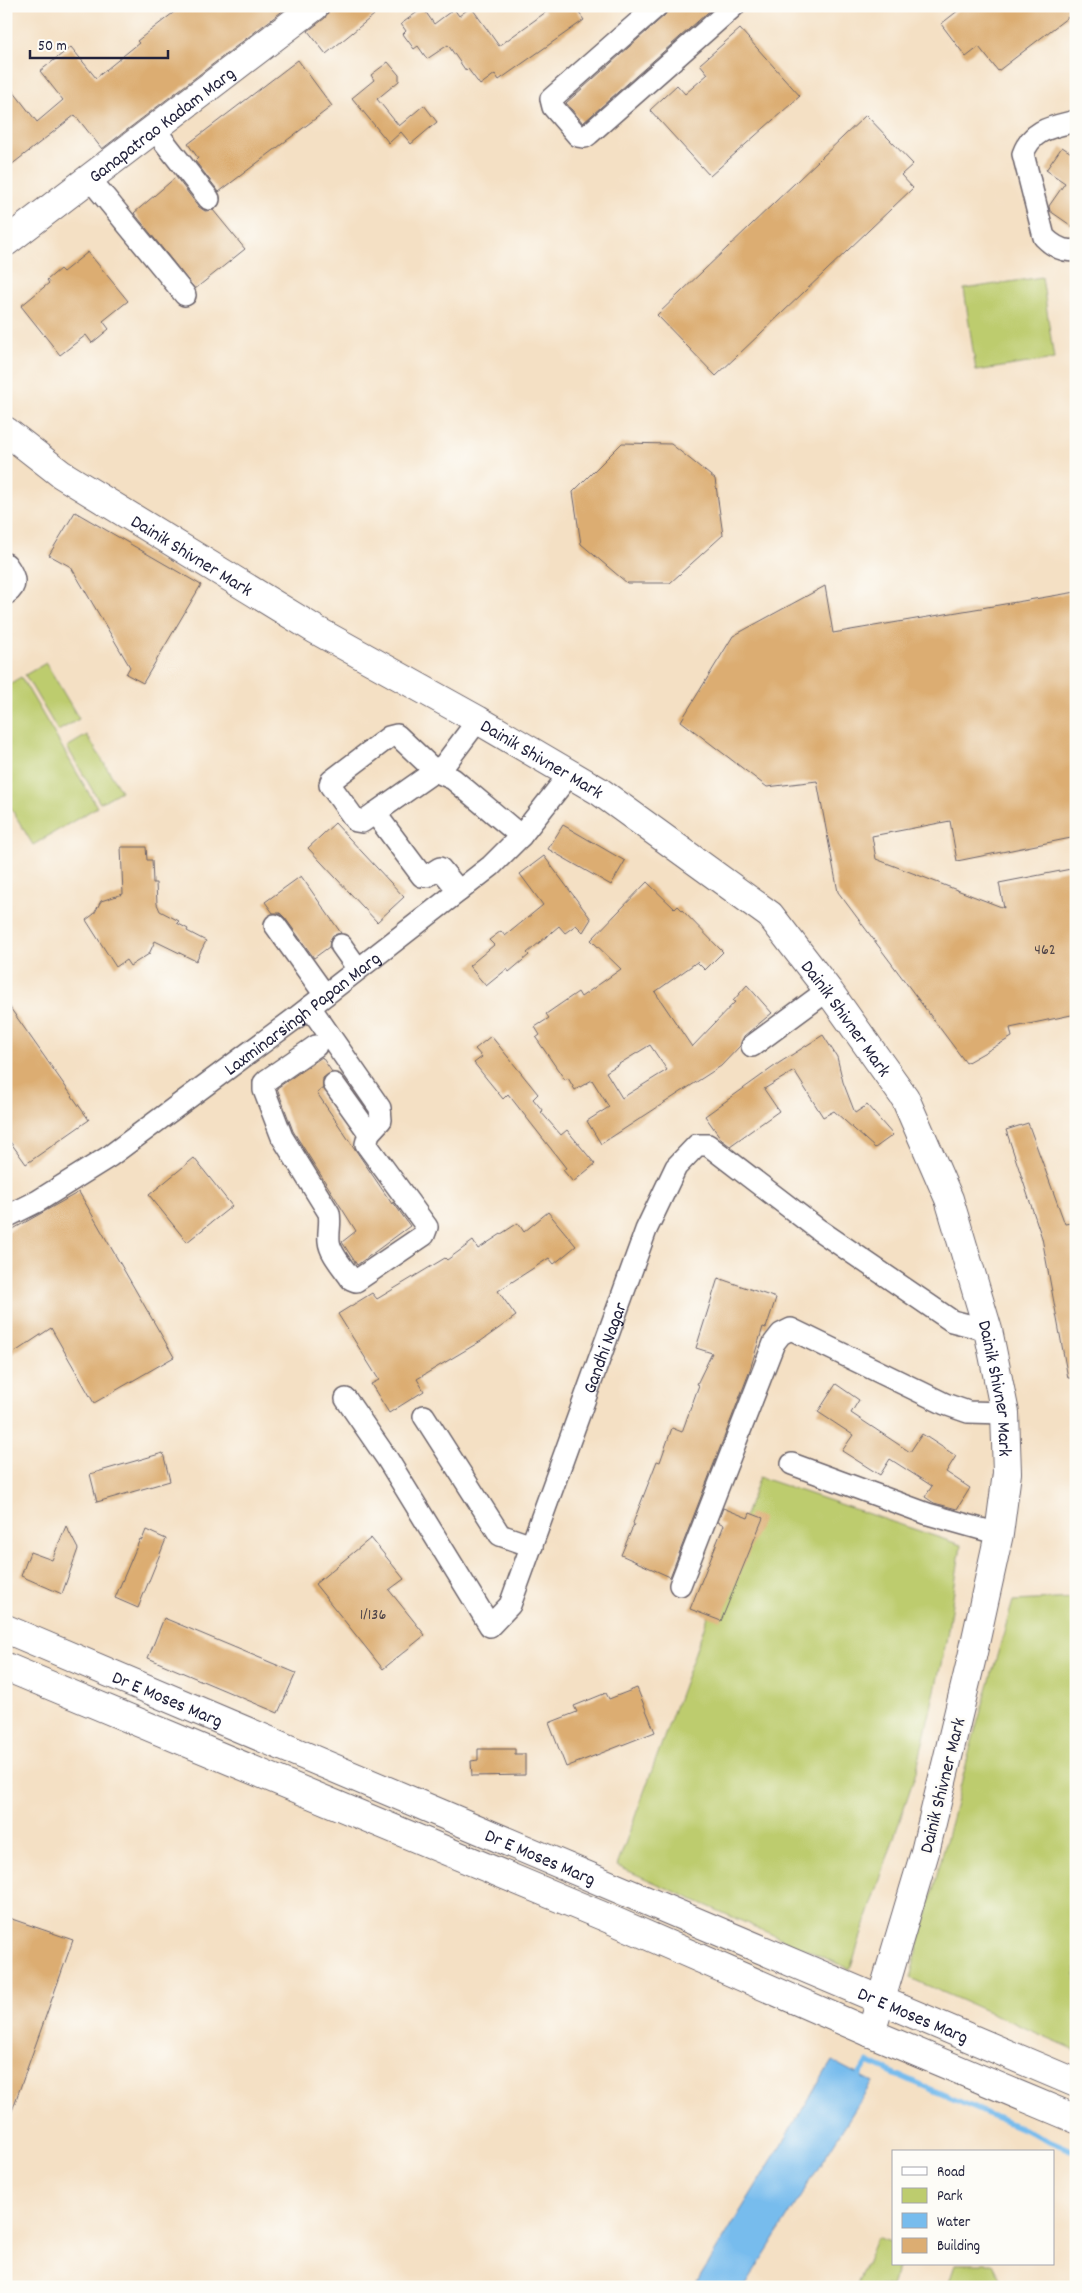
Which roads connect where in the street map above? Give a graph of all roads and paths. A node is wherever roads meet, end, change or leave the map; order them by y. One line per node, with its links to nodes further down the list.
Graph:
1 (315, 6): 5 (main road, Ganapatrao Kadam Marg)
2 (656, 6): 3 (street)
3 (734, 6)
4 (1076, 121): 9 (street)
5 (155, 130): 6 (main road, Ganapatrao Kadam Marg); 7 (street)
6 (90, 179): 8 (main road, Ganapatrao Kadam Marg); 10 (street)
7 (209, 199)
8 (6, 242)
9 (1076, 250)
10 (185, 295)
11 (6, 431): 14 (main road, Dainik Shivner Mark)
12 (6, 564): 13 (street)
13 (6, 594)
14 (478, 720): 15 (street); 16 (main road, Dainik Shivner Mark)
15 (435, 771): 17 (street); 17 (street); 18 (street)
16 (569, 774): 18 (street, Laxminarsingh Papan Marg); 23 (main road, Dainik Shivner Mark)
17 (375, 813): 19 (street)
18 (521, 836): 19 (street, Laxminarsingh Papan Marg)
19 (459, 890): 22 (street, Laxminarsingh Papan Marg)
20 (275, 925): 24 (street)
21 (341, 946): 22 (street)
22 (358, 969): 24 (street, Laxminarsingh Papan Marg)
23 (828, 990): 25 (street); 31 (main road, Dainik Shivner Mark)
24 (309, 1008): 26 (street, Laxminarsingh Papan Marg); 29 (street); 29 (street)
25 (752, 1046)
26 (253, 1051): 27 (street); 30 (street, Laxminarsingh Papan Marg)
27 (266, 1068)
28 (334, 1084): 29 (street)
29 (368, 1133)
30 (6, 1217)
31 (988, 1330): 33 (main road, Dainik Shivner Mark); 37 (street, Gandhi Nagar)
32 (346, 1399): 37 (street, Gandhi Nagar)
33 (1004, 1413): 36 (main road, Dainik Shivner Mark); 38 (street)
34 (424, 1416): 37 (street)
35 (792, 1464): 36 (street)
36 (999, 1534): 45 (main road, Dainik Shivner Mark)
37 (532, 1546)
38 (680, 1585)
39 (6, 1629): 41 (main road, Dr E Moses Marg)
40 (6, 1667): 42 (main road, Dr E Moses Marg)
41 (188, 1706): 42 (main road); 43 (main road, Dr E Moses Marg)
42 (172, 1737): 44 (main road, Dr E Moses Marg)
43 (619, 1889): 44 (main road); 45 (main road, Dr E Moses Marg)
44 (606, 1917): 46 (main road, Dr E Moses Marg)
45 (882, 2001): 46 (main road, Dainik Shivner Mark); 47 (main road, Dr E Moses Marg)
46 (871, 2033): 48 (main road, Dr E Moses Marg)
47 (991, 2048): 48 (street); 49 (main road, Dr E Moses Marg)
48 (977, 2077): 50 (main road, Dr E Moses Marg)
49 (1076, 2084)
50 (1076, 2119)

